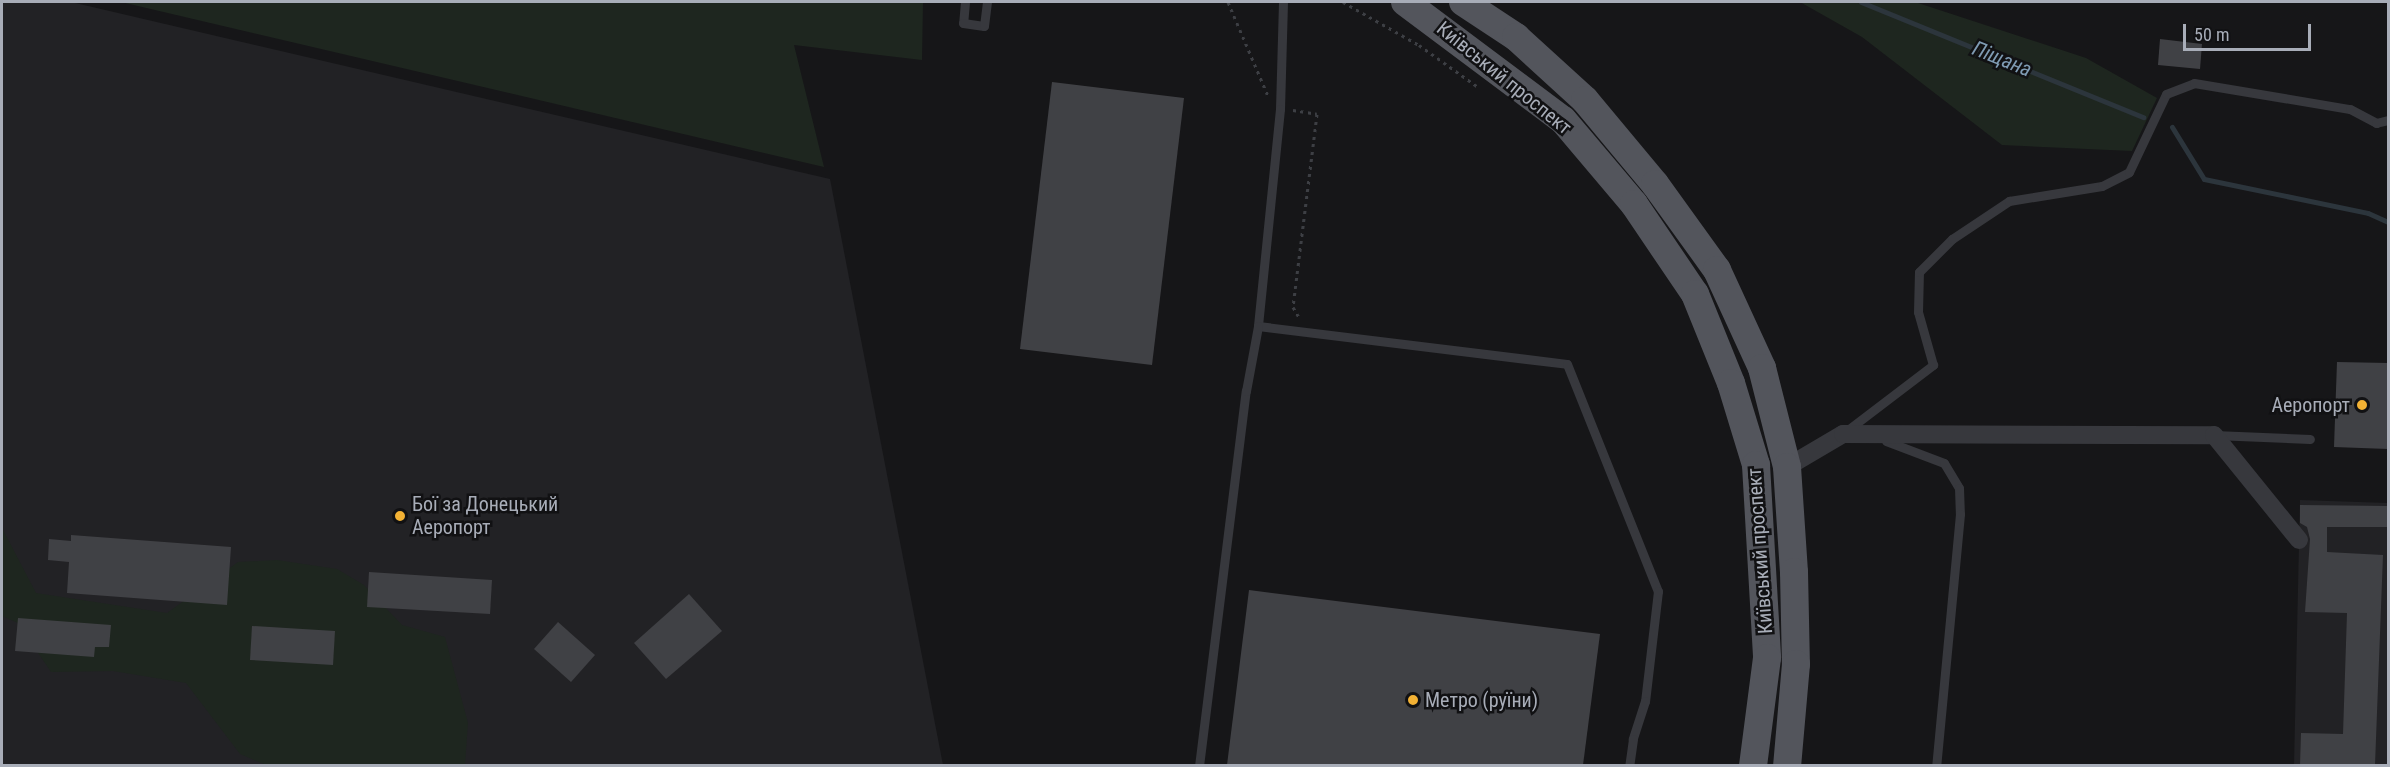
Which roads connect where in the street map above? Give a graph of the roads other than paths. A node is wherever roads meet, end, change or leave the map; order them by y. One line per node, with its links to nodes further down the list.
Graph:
1 (965, 2): 2 (lane)
2 (987, 2)
3 (1283, 2): 9 (lane)
4 (1405, 2): 7 (main road, Київський проспект)
5 (1463, 2): 6 (main road, Київський проспект)
6 (1516, 37): 7 (main road); 13 (main road, Київський проспект)
7 (1490, 80): 17 (main road, Київський проспект)
8 (2388, 120): 10 (lane)
9 (1258, 326): 15 (lane); 16 (lane)
10 (1843, 434): 11 (street); 13 (street); 19 (lane)
11 (2214, 435): 12 (lane); 14 (street)
12 (2310, 439)
13 (1787, 467): 18 (main road, Київський проспект)
14 (2299, 540)
15 (1199, 765)
16 (1629, 765)
17 (1753, 765)
18 (1787, 765)
19 (1936, 765)

